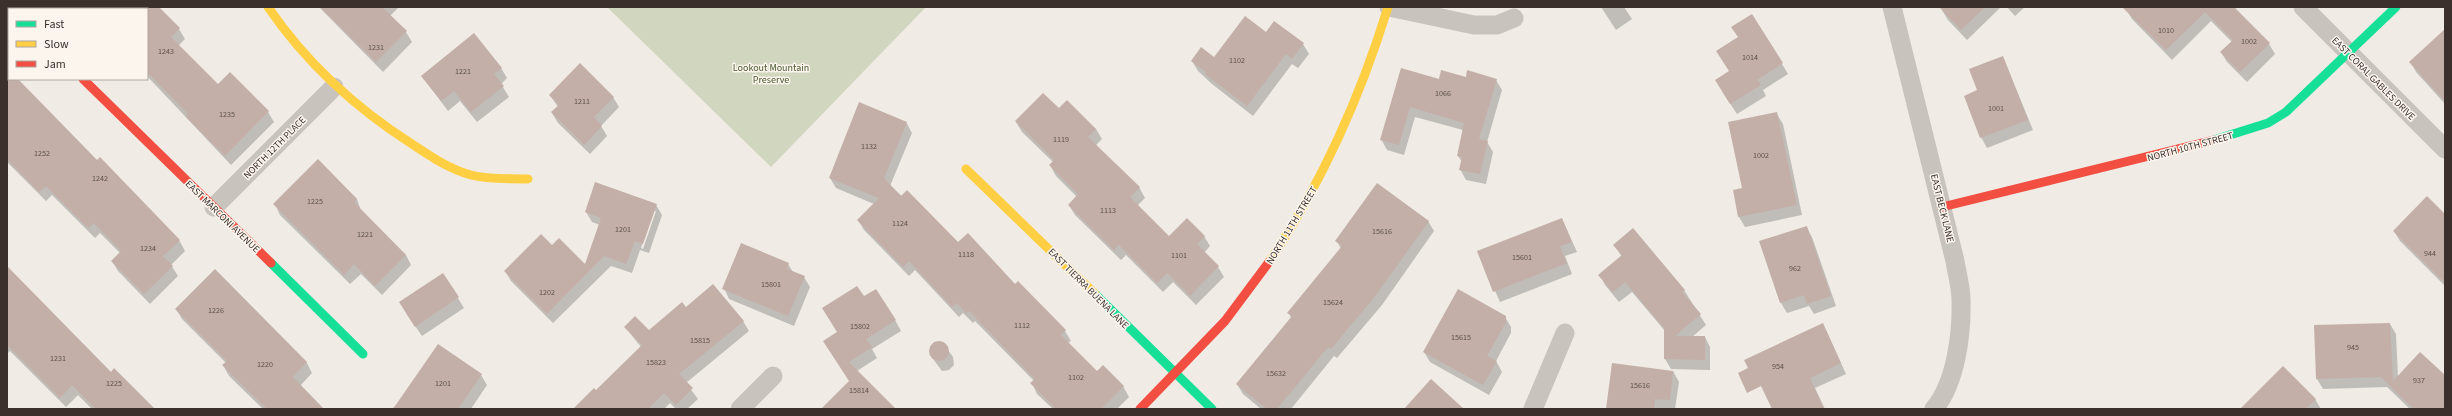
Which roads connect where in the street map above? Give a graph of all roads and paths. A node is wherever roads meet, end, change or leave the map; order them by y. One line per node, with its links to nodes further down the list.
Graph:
1 (268, 7): 9 (street)
2 (1388, 7): 6 (street); 17 (street, NORTH 11TH STREET)
3 (1892, 7): 14 (street, EAST BECK LANE)
4 (2303, 7): 7 (street, EAST CORAL GABLES DRIVE)
5 (2396, 7): 7 (street, NORTH 10TH STREET)
6 (1514, 18)
7 (2350, 53): 10 (street, EAST CORAL GABLES DRIVE); 14 (street, NORTH 10TH STREET)
8 (84, 80): 13 (street, EAST MARCONI AVENUE)
9 (334, 87): 12 (street); 13 (street, NORTH 12TH PLACE)
10 (2445, 148)
11 (966, 169): 17 (street, EAST TIERRA BUENA LANE)
12 (528, 179)
13 (214, 207): 16 (street, EAST MARCONI AVENUE)
14 (1942, 207): 23 (street, EAST BECK LANE)
15 (1565, 333): 22 (street)
16 (363, 354)
17 (1175, 373): 20 (street, NORTH 11TH STREET); 21 (street, EAST TIERRA BUENA LANE)
18 (773, 376): 19 (street)
19 (740, 409)
20 (1140, 409)
21 (1212, 409)
22 (1533, 409)
23 (1934, 409)

